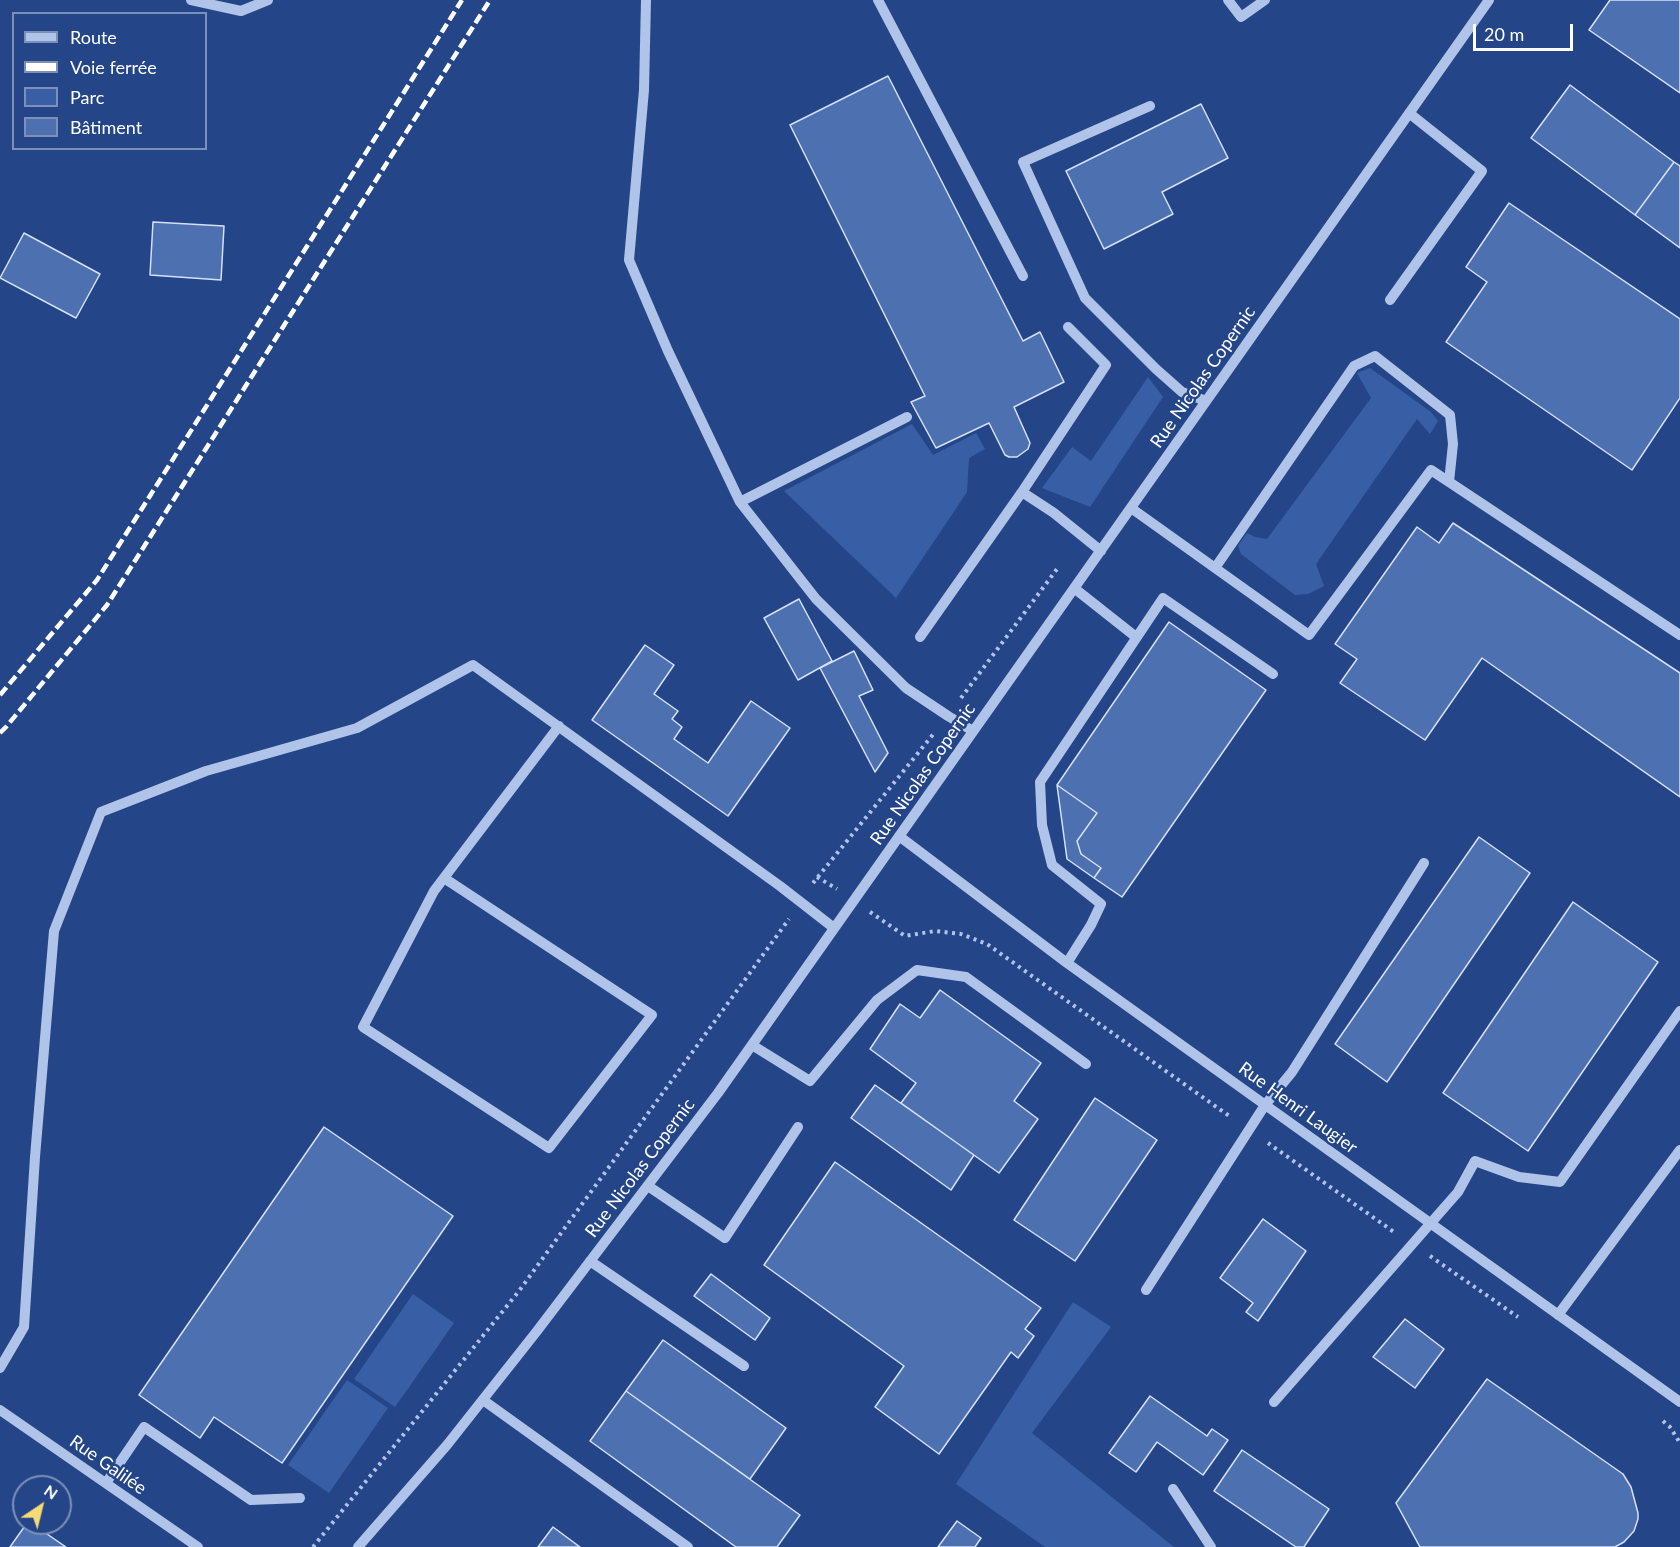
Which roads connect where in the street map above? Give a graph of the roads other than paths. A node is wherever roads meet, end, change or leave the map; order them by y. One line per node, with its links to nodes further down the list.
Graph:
1 (191, 0): 2 (street)
2 (267, 0)
3 (646, 0): 17 (street)
4 (878, 0): 10 (street)
5 (1228, 0): 6 (street)
6 (1265, 0)
7 (1489, 0): 9 (street, Rue Nicolas Copernic)
8 (1150, 106): 13 (street)
9 (1409, 113): 11 (street); 13 (street, Rue Nicolas Copernic)
10 (1023, 276)
11 (1390, 300)
12 (1068, 327): 16 (street)
13 (1206, 401): 18 (street, Rue Nicolas Copernic)
14 (907, 417): 17 (street)
15 (1449, 482): 20 (street); 20 (street); 22 (street)
16 (1022, 492): 19 (street); 23 (street)
17 (740, 502): 27 (street)
18 (1131, 508): 19 (street, Rue Nicolas Copernic); 20 (street)
19 (1101, 551): 21 (street, Rue Nicolas Copernic)
20 (1215, 568)
21 (1074, 588): 24 (street); 27 (street, Rue Nicolas Copernic)
22 (1680, 635)
23 (920, 637)
24 (1136, 638): 25 (street); 32 (street)
25 (1273, 674)
26 (559, 726): 30 (street); 31 (street); 45 (street)
27 (974, 731): 28 (street, Rue Nicolas Copernic)
28 (899, 836): 31 (street, Rue Nicolas Copernic); 32 (street, Rue Henri Laugier)
29 (1424, 863): 36 (street)
30 (444, 878): 30 (street)
31 (834, 928): 34 (street, Rue Nicolas Copernic)
32 (1067, 963): 36 (street, Rue Henri Laugier)
33 (1680, 1011): 40 (street)
34 (752, 1045): 35 (street); 39 (street, Rue Nicolas Copernic)
35 (1086, 1064)
36 (1265, 1105): 40 (street, Rue Henri Laugier); 42 (street)
37 (798, 1127): 39 (street)
38 (1680, 1150): 43 (street)
39 (648, 1185): 41 (street, Rue Nicolas Copernic)
40 (1431, 1224): 43 (street, Rue Henri Laugier); 47 (street)
41 (590, 1261): 44 (street); 46 (street, Rue Nicolas Copernic)
42 (1146, 1290)
43 (1558, 1315): 48 (street, Rue Henri Laugier)
44 (744, 1366)
45 (0, 1368)
46 (483, 1400): 54 (street, Rue Nicolas Copernic); 55 (street)
47 (1274, 1402)
48 (1680, 1402)
49 (0, 1410): 50 (street, Rue Galilée)
50 (106, 1483): 52 (street); 53 (street, Rue Galilée)
51 (1173, 1489): 56 (street)
52 (300, 1498)
53 (198, 1547)
54 (358, 1547)
55 (688, 1547)
56 (1211, 1547)

